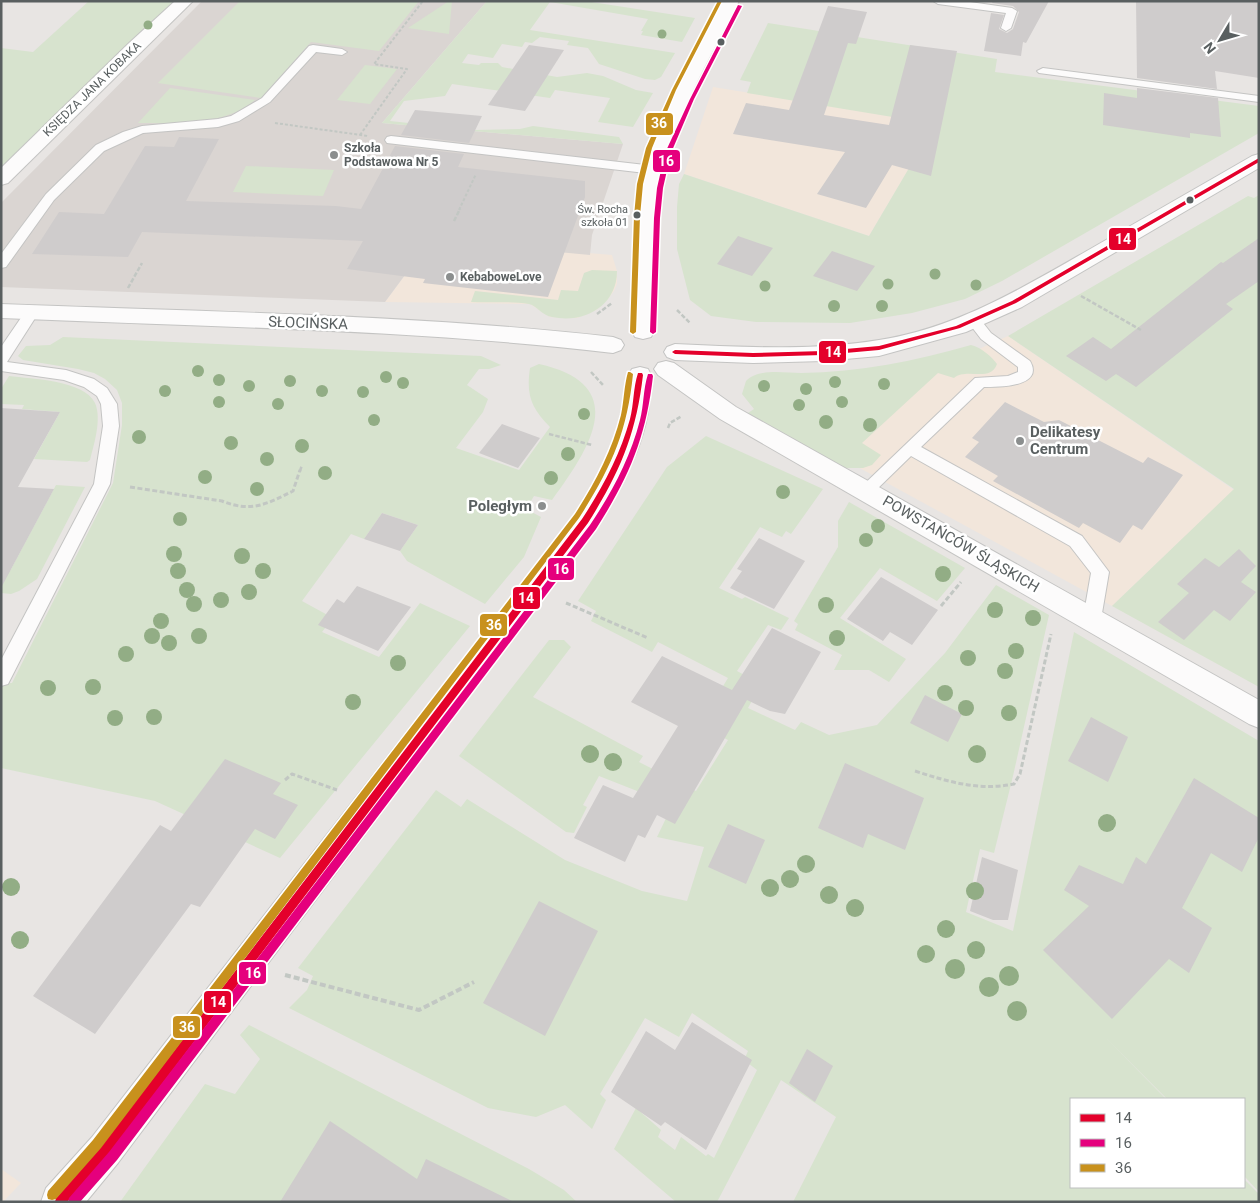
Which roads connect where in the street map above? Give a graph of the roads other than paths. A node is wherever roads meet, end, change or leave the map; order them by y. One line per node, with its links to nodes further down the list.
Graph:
1 (185, 1): 11 (street, KSIĘDZA JANA KOBAKA)
2 (731, 1): 10 (street)
3 (938, 1): 4 (lane)
4 (1006, 28)
5 (342, 52): 12 (lane)
6 (1043, 71): 7 (lane)
7 (1259, 99)
8 (390, 140): 10 (lane)
9 (1259, 160): 15 (street)
10 (654, 170): 16 (street)
11 (1, 179)
12 (1, 264)
13 (1, 311): 14 (street, SŁOCIŃSKA)
14 (32, 312): 17 (street, SŁOCIŃSKA); 18 (lane)
15 (975, 322): 20 (street); 21 (lane)
16 (643, 332): 17 (street); 20 (street)
17 (613, 346): 20 (street)
18 (1, 359)
19 (1, 366): 24 (lane)
20 (660, 366): 22 (street, POWSTAŃCÓW ŚLĄSKICH); 26 (street)
21 (910, 448): 22 (lane); 23 (lane)
22 (866, 490): 23 (street, POWSTAŃCÓW ŚLĄSKICH)
23 (1092, 619): 25 (street, POWSTAŃCÓW ŚLĄSKICH)
24 (1, 678)
25 (1259, 714)
26 (60, 1202)

